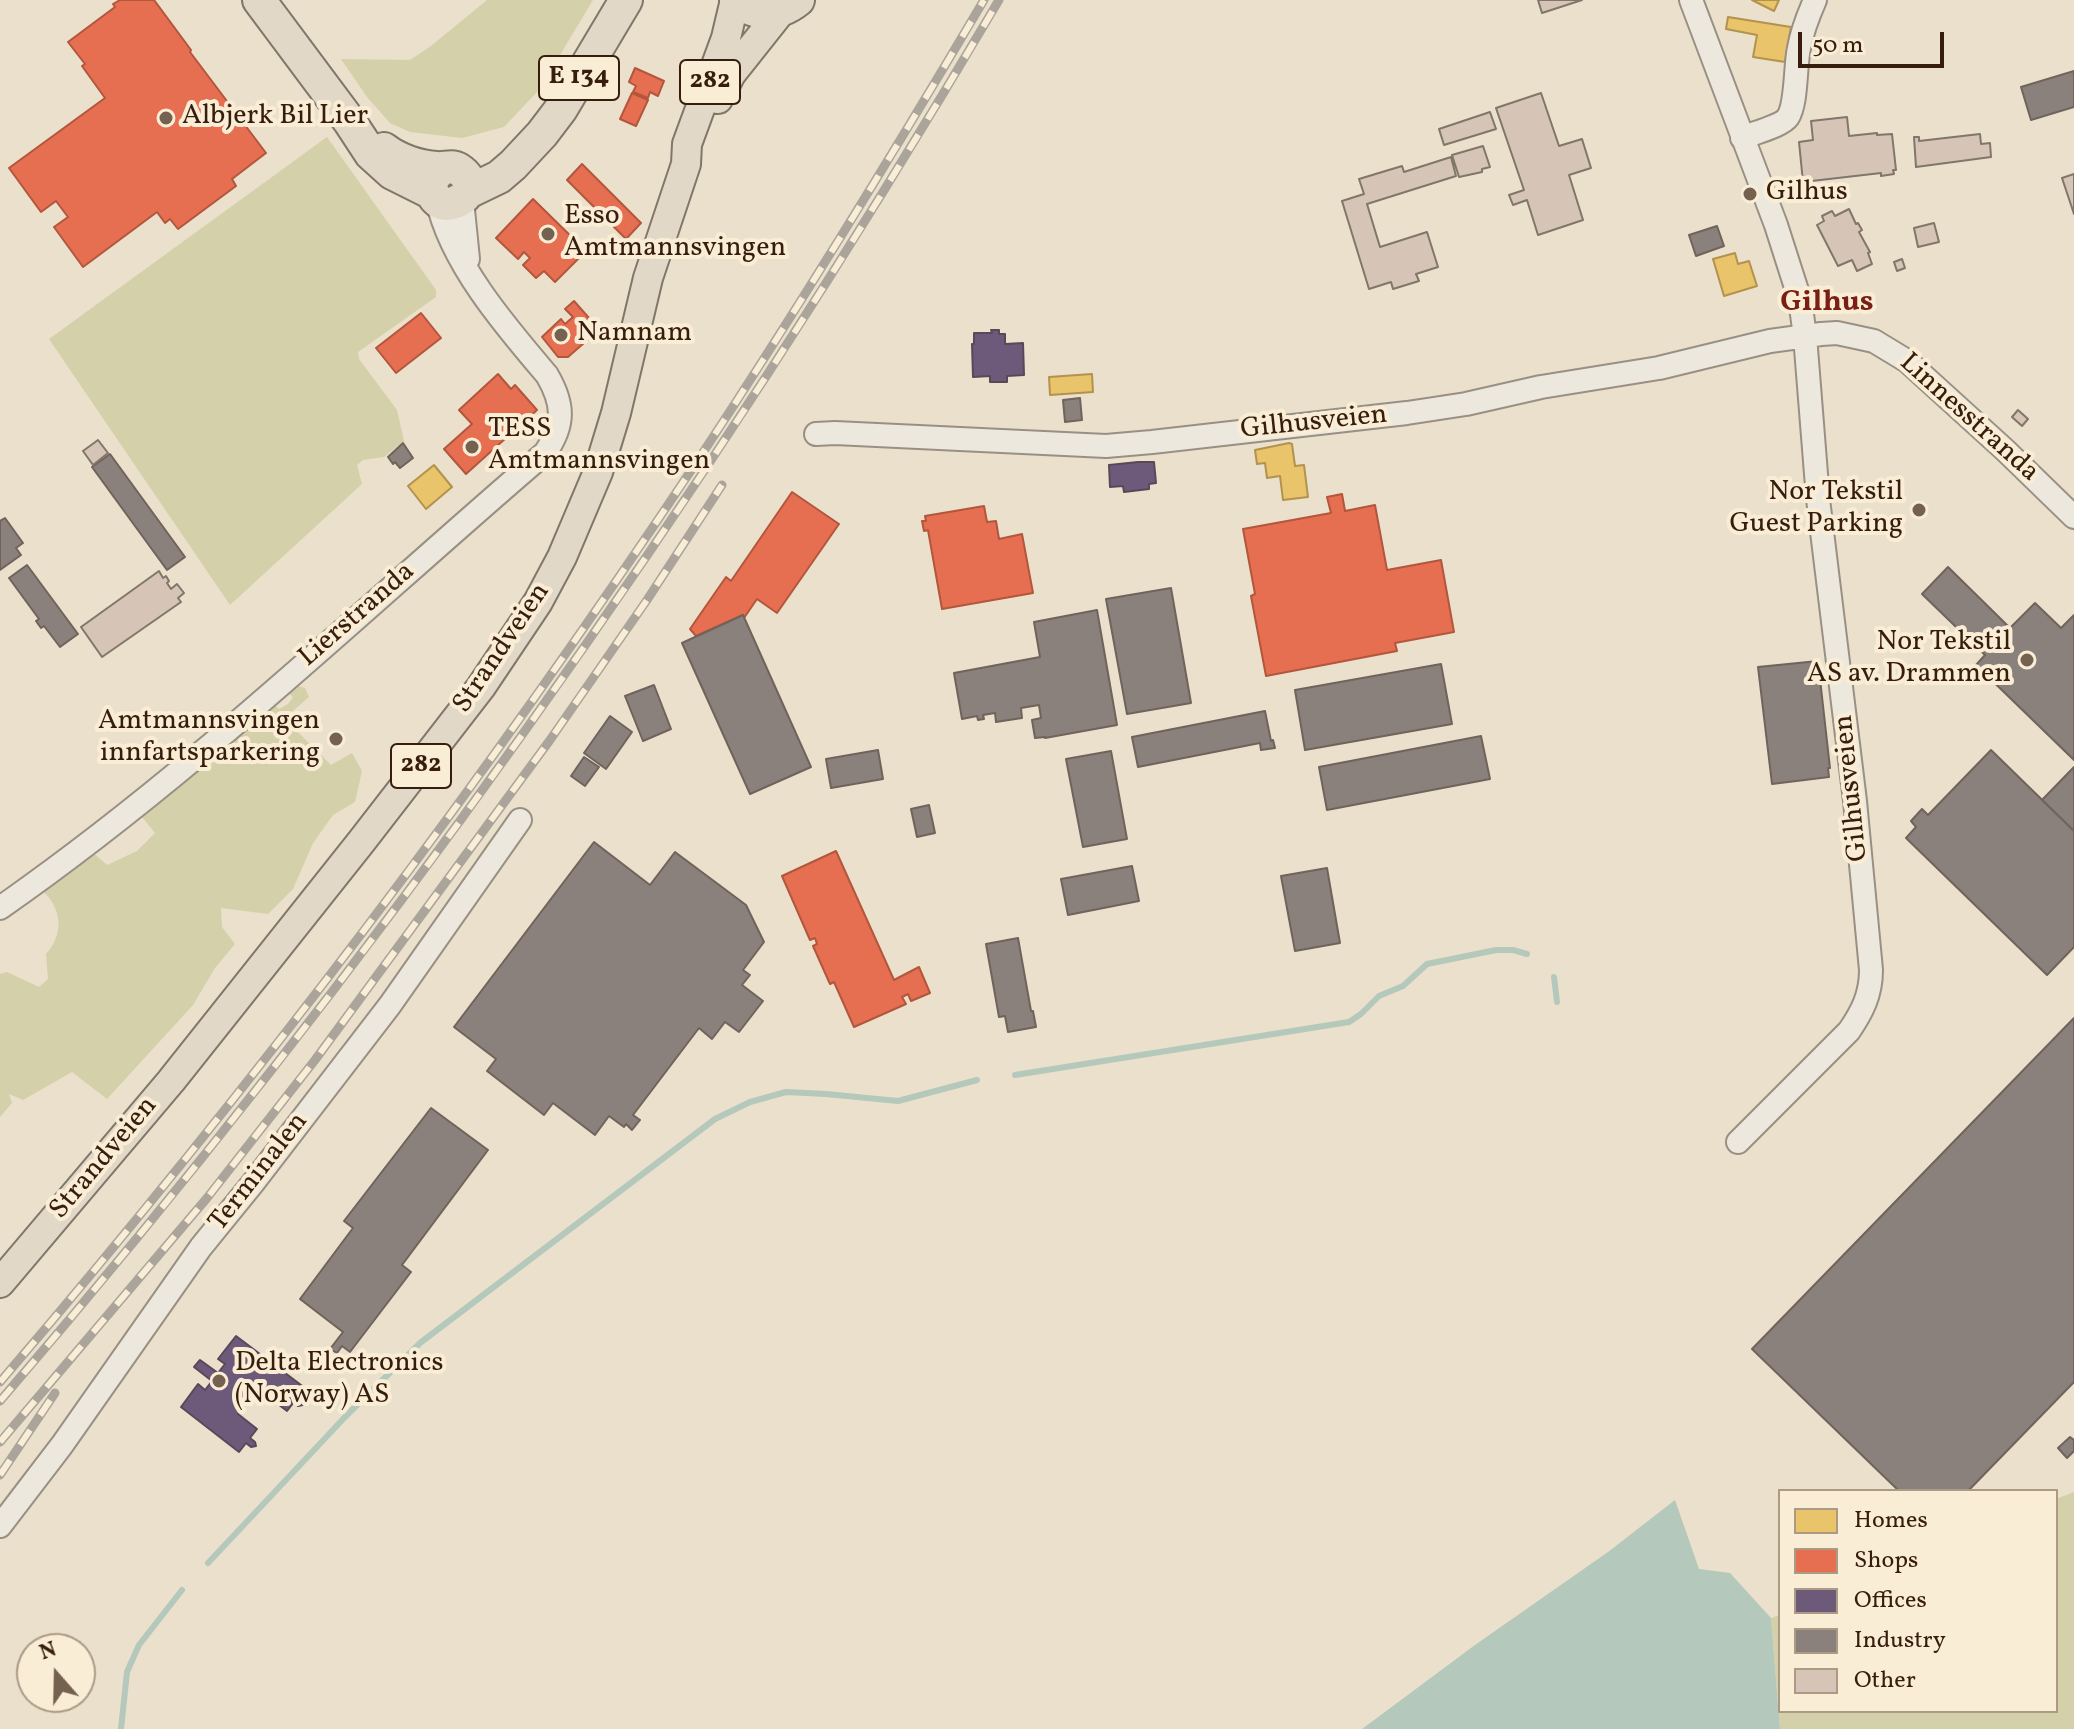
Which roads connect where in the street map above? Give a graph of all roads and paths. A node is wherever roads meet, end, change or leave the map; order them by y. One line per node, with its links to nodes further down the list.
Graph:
1 (259, 0): 9 (highway)
2 (626, 0): 9 (highway, E 134)
3 (736, 0): 6 (highway); 8 (main road, Strandveien / 282)
4 (1691, 0): 7 (street, Gilhusveien)
5 (1815, 0): 7 (street)
6 (790, 5): 8 (main road, Strandveien / 282)
7 (1742, 138): 10 (street, Gilhusveien)
8 (686, 164): 16 (main road, Strandveien / 282)
9 (450, 187): 14 (street, Lierstranda)
10 (1805, 336): 11 (street, Gilhusveien); 12 (street, Linnesstranda); 15 (street, Gilhusveien)
11 (816, 434)
12 (2074, 517)
13 (520, 820): 17 (street, Terminalen)
14 (0, 908)
15 (1738, 1142)
16 (0, 1283)
17 (0, 1526)

